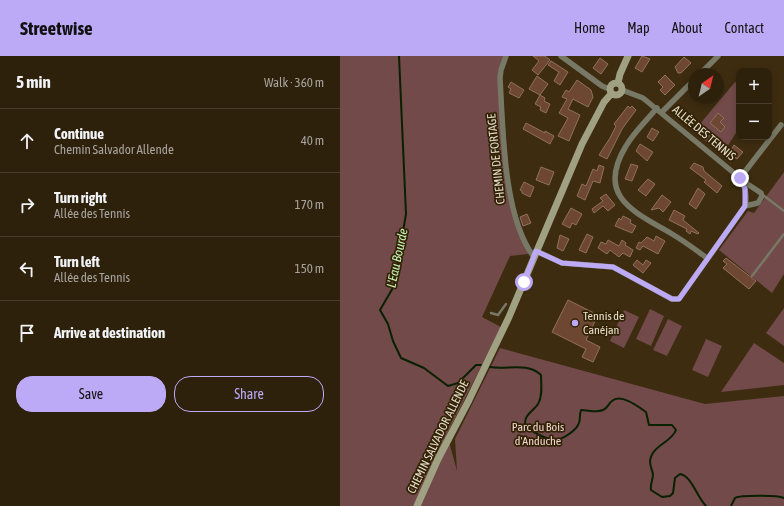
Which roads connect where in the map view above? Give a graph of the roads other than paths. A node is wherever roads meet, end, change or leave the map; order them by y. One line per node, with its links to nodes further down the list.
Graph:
1 (506, 56): 17 (street, CHEMIN DE FORTAGE)
2 (561, 56): 9 (street)
3 (628, 56): 6 (street)
4 (718, 56): 5 (street)
5 (706, 68)
6 (618, 83): 8 (street); 9 (street)
7 (688, 85): 10 (street)
8 (622, 90): 9 (street); 10 (street, ALLÉE DES TENNIS)
9 (610, 91): 17 (street)
10 (660, 110): 12 (street, ALLÉE DES TENNIS); 18 (street)
11 (781, 125): 12 (street)
12 (741, 180): 13 (street, ALLÉE DES TENNIS); 14 (street)
13 (761, 194): 14 (street); 15 (lane)
14 (745, 206): 18 (street)
15 (784, 211)
16 (784, 234): 19 (lane)
17 (535, 254): 18 (street); 22 (street, CHEMIN SALVADOR ALLENDE)
18 (707, 258)
19 (752, 276)
20 (506, 304): 21 (lane)
21 (491, 313)
22 (417, 506)

